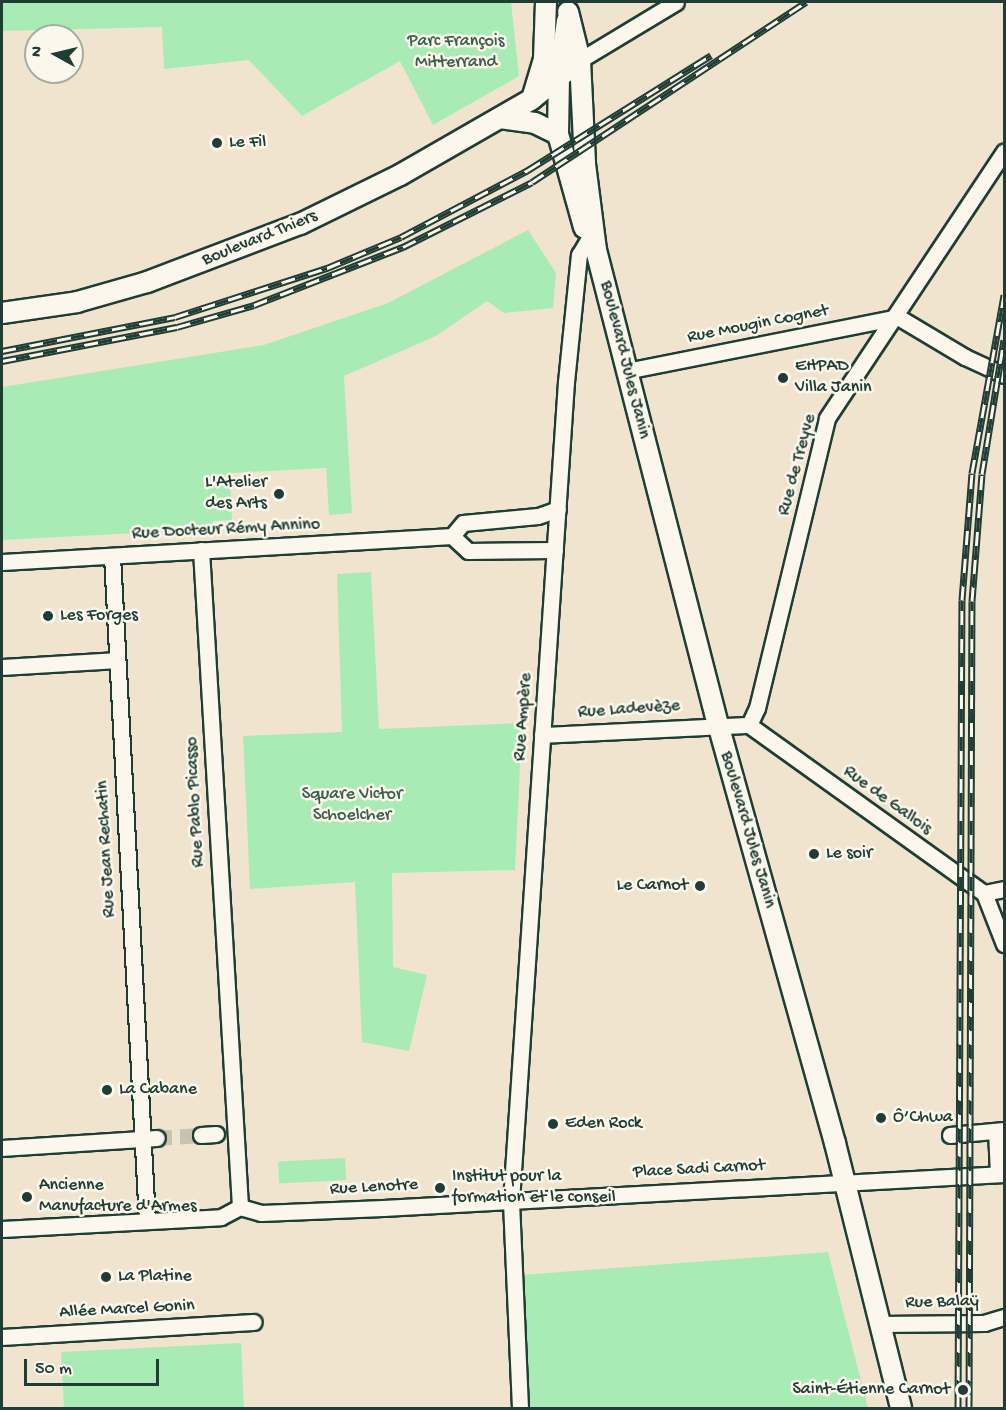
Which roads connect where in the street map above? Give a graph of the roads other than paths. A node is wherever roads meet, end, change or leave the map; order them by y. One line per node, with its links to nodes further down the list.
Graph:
1 (546, 2): 6 (main road)
2 (676, 2): 4 (street)
3 (569, 7): 4 (main road, Boulevard Jules Janin); 5 (main road, Boulevard Jules Janin)
4 (580, 60): 5 (main road, Boulevard Thiers); 11 (main road, Boulevard Jules Janin)
5 (559, 77): 6 (main road, Boulevard Thiers); 7 (main road, Boulevard Jules Janin)
6 (532, 99): 7 (main road); 8 (main road, Boulevard Thiers)
7 (558, 102): 9 (main road, Boulevard Jules Janin); 11 (main road, Boulevard Jules Janin)
8 (500, 118): 9 (main road); 13 (main road, Boulevard Thiers)
9 (558, 134): 12 (main road, Boulevard Jules Janin)
10 (1005, 152): 14 (street, Rue de Treyve)
11 (585, 164): 12 (main road, Boulevard Jules Janin)
12 (592, 245): 15 (main road, Boulevard Jules Janin); 17 (street, Rue Ampère)
13 (2, 313)
14 (898, 317): 15 (street, Rue Mougin Cognet); 16 (street); 26 (street, Rue de Treyve)
15 (626, 371): 25 (main road, Boulevard Jules Janin)
16 (1005, 375)
17 (558, 509): 18 (street, Rue Docteur Rémy Annino); 20 (street, Rue Ampère)
18 (452, 536): 19 (street, Rue Docteur Rémy Annino); 20 (street)
19 (201, 550): 21 (street, Rue Docteur Rémy Annino); 38 (street, Rue Pablo Picasso)
20 (555, 550): 27 (street, Rue Ampère)
21 (112, 556): 22 (street, Rue Docteur Rémy Annino); 23 (street, Rue Jean Rechatin)
22 (2, 562)
23 (116, 660): 24 (street); 33 (street, Rue Jean Rechatin)
24 (2, 667)
25 (718, 724): 26 (street); 27 (street, Rue Ladevèze); 36 (main road, Boulevard Jules Janin)
26 (749, 725): 29 (street, Rue de Gallois)
27 (542, 735): 37 (street, Rue Ampère)
28 (1005, 889): 29 (street)
29 (984, 893): 30 (street)
30 (1005, 944)
31 (1000, 1131): 32 (street); 35 (street)
32 (950, 1135)
33 (150, 1139): 34 (street); 39 (street, Rue Jean Rechatin)
34 (2, 1148)
35 (1001, 1174): 36 (street, Place Sadi Carnot)
36 (844, 1182): 37 (street, Place Sadi Carnot); 43 (main road, Boulevard Jules Janin)
37 (511, 1201): 38 (street, Rue Lenotre); 45 (street)
38 (240, 1207): 39 (street)
39 (147, 1221): 40 (street)
40 (2, 1229)
41 (1005, 1317): 43 (street, Rue Balaÿ)
42 (254, 1322): 44 (street, Allée Marcel Gonin)
43 (879, 1324): 46 (main road, Boulevard Jules Janin)
44 (2, 1337)
45 (520, 1408)
46 (901, 1408)

